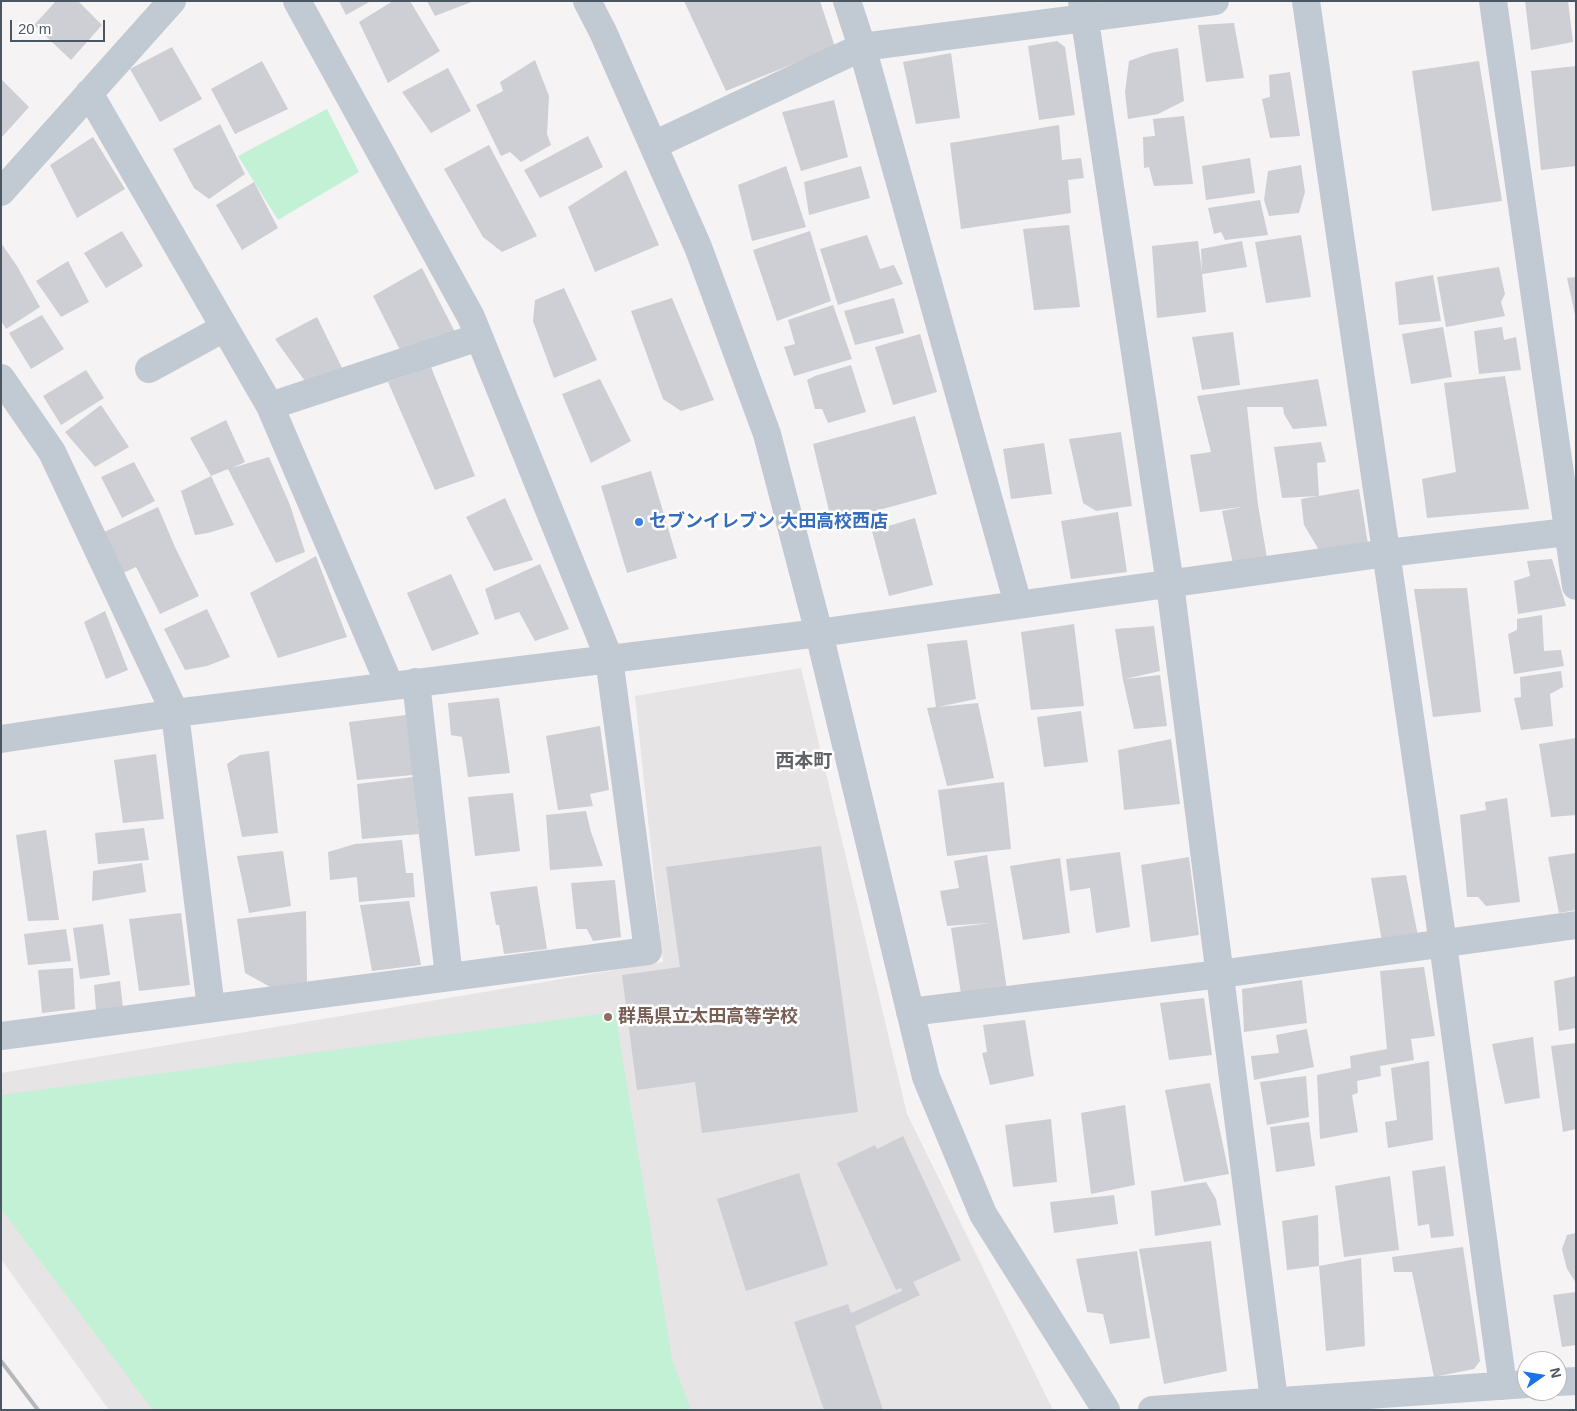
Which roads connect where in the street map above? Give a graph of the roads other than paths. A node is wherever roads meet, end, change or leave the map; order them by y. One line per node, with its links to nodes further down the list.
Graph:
1 (172, 1): 10 (street)
2 (297, 1): 14 (street)
3 (587, 1): 11 (street)
4 (848, 1): 9 (street)
5 (1215, 1): 8 (street)
6 (1306, 1): 19 (street)
7 (1493, 1): 18 (street)
8 (1083, 10): 9 (street); 20 (street)
9 (862, 47): 11 (street); 22 (street)
10 (89, 93): 12 (street); 13 (street)
11 (654, 145): 23 (street)
12 (1, 192)
13 (224, 328): 15 (street); 17 (street)
14 (479, 337): 17 (street); 24 (street)
15 (149, 369)
16 (1, 378): 27 (street)
17 (270, 406): 26 (street)
18 (1572, 531): 19 (street); 21 (street)
19 (1387, 553): 20 (street); 30 (street)
20 (1170, 584): 22 (street); 31 (street)
21 (1576, 586)
22 (1018, 604): 23 (street)
23 (819, 633): 24 (street); 34 (street)
24 (609, 658): 25 (street); 32 (street)
25 (416, 682): 26 (street); 32 (street)
26 (390, 686): 27 (street)
27 (175, 713): 28 (street); 33 (street)
28 (1, 739)
29 (1576, 925): 30 (street)
30 (1443, 944): 31 (street); 36 (street)
31 (1220, 974): 34 (street); 37 (street)
32 (449, 977): 33 (street)
33 (211, 1008): 35 (street)
34 (910, 1012): 39 (street)
35 (1, 1036)
36 (1515, 1385): 38 (street)
37 (1274, 1400): 38 (street); 40 (street)
38 (1389, 1402)
39 (1106, 1410)
40 (1152, 1410)

